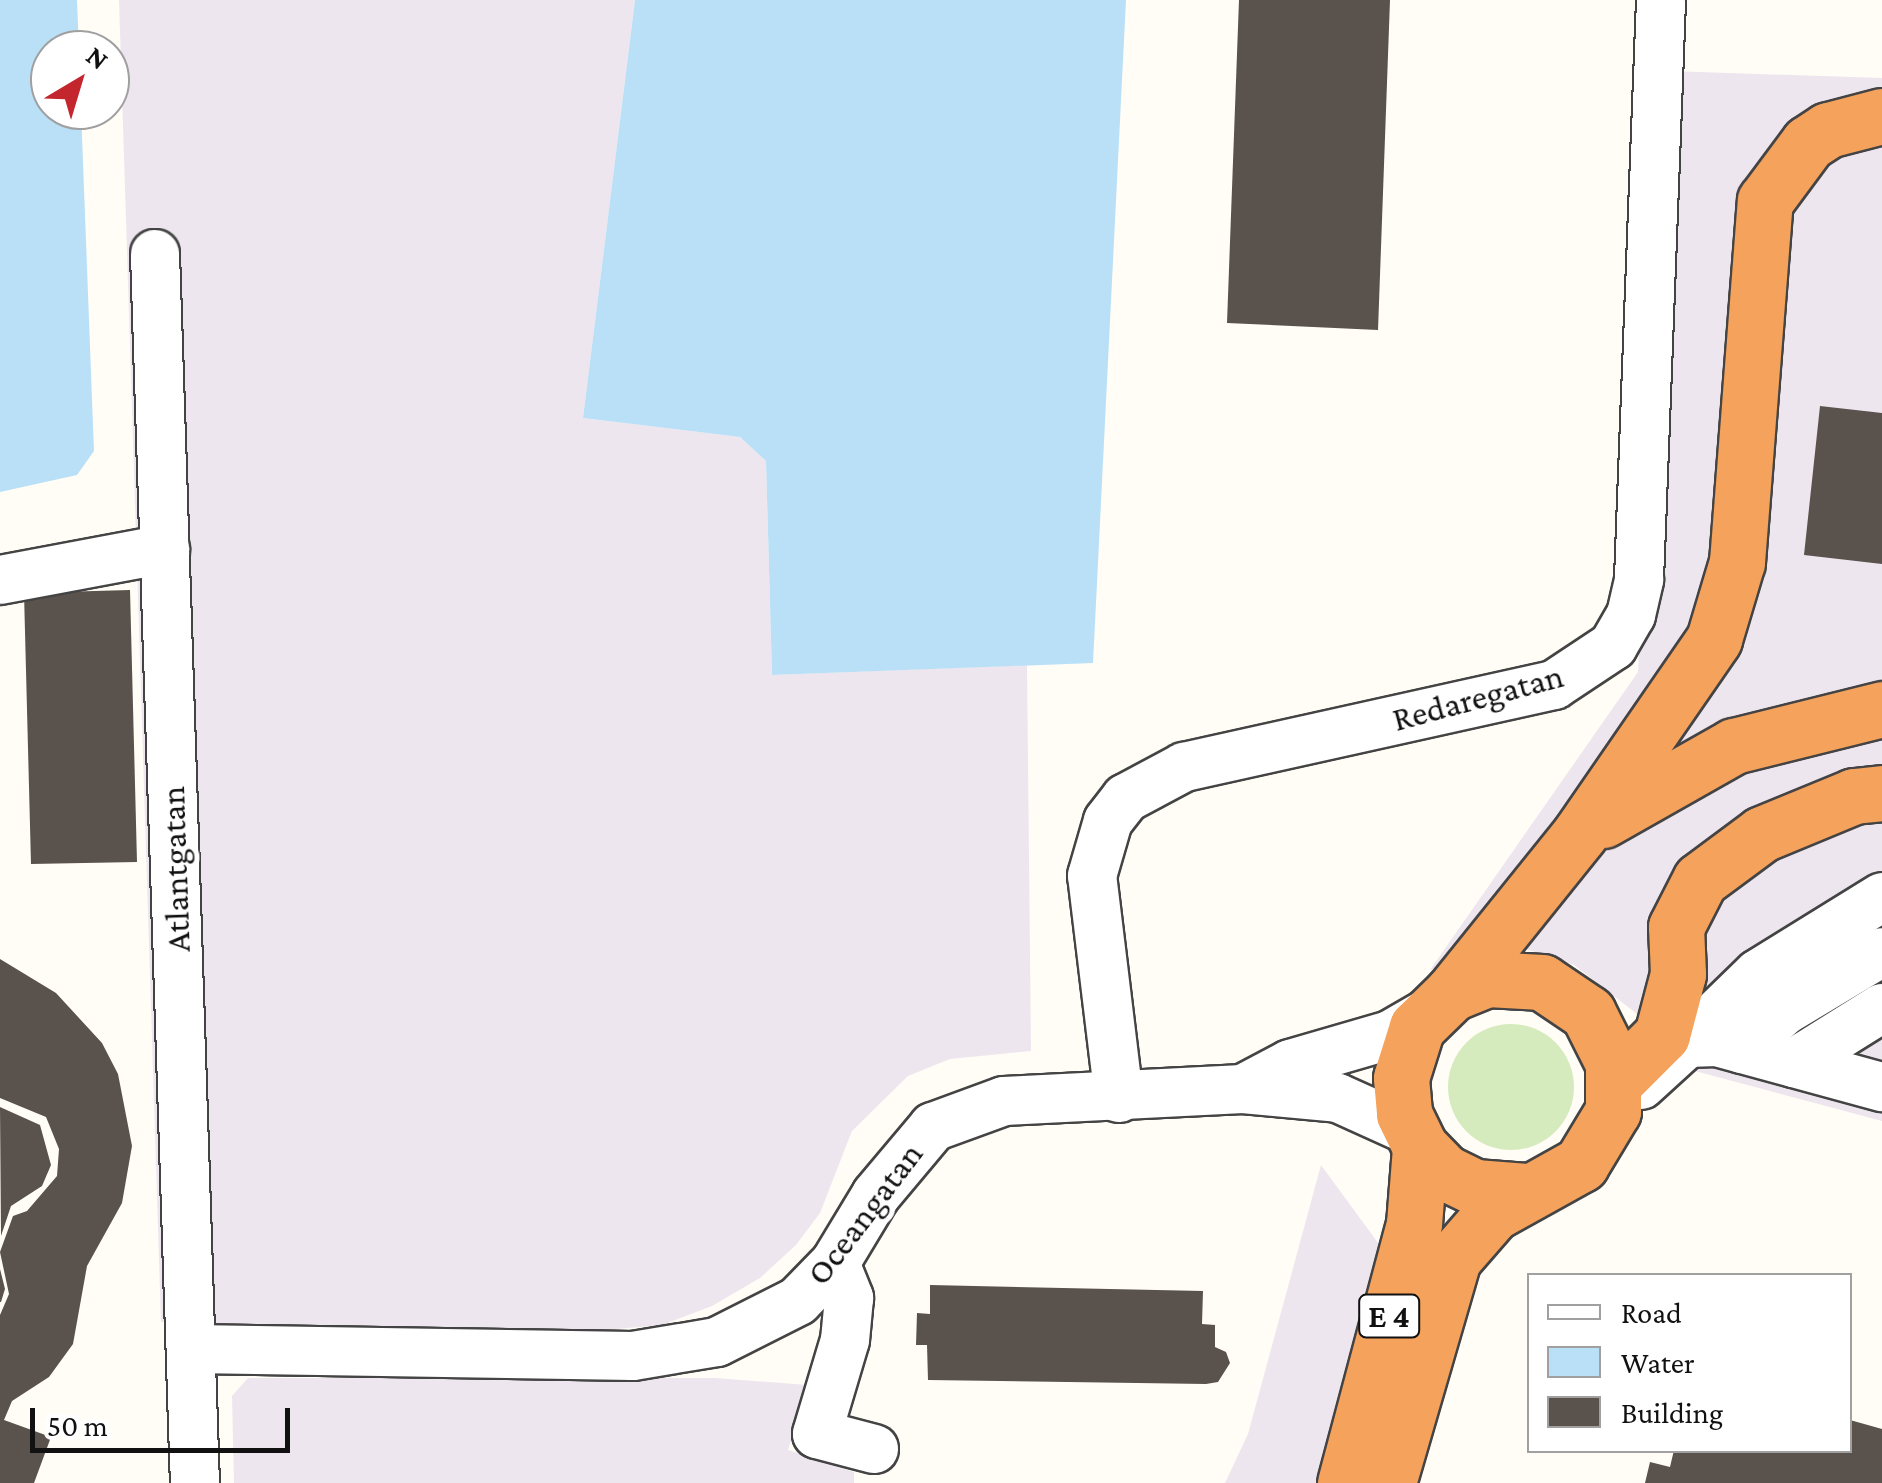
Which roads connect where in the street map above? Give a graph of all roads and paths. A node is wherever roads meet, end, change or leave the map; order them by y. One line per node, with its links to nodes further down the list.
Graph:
1 (1661, 0): 19 (street, Redaregatan)
2 (1882, 116): 8 (highway)
3 (154, 254): 4 (street, Atlantgatan)
4 (165, 550): 5 (street); 23 (street, Atlantgatan)
5 (0, 580)
6 (1882, 709): 8 (highway)
7 (1882, 793): 18 (highway)
8 (1579, 835): 13 (highway)
9 (1882, 897): 16 (street)
10 (1882, 922): 16 (street)
11 (1882, 952): 16 (street)
12 (1882, 980): 16 (street)
13 (1440, 1003): 17 (street, Oceangatan); 18 (highway); 20 (highway)
14 (1882, 1008): 16 (street)
15 (1882, 1036): 16 (street)
16 (1794, 1062): 18 (street)
17 (1243, 1089): 19 (street, Oceangatan); 20 (street, Oceangatan)
18 (1614, 1096): 21 (highway)
19 (1119, 1098): 22 (street, Oceangatan)
20 (1416, 1139): 21 (highway); 26 (highway, E 4)
21 (1526, 1191): 27 (highway, E 4)
22 (835, 1263): 23 (street, Oceangatan); 24 (street)
23 (194, 1349): 25 (street, Atlantgatan)
24 (874, 1449)
25 (195, 1483)
26 (1344, 1483)
27 (1388, 1483)

